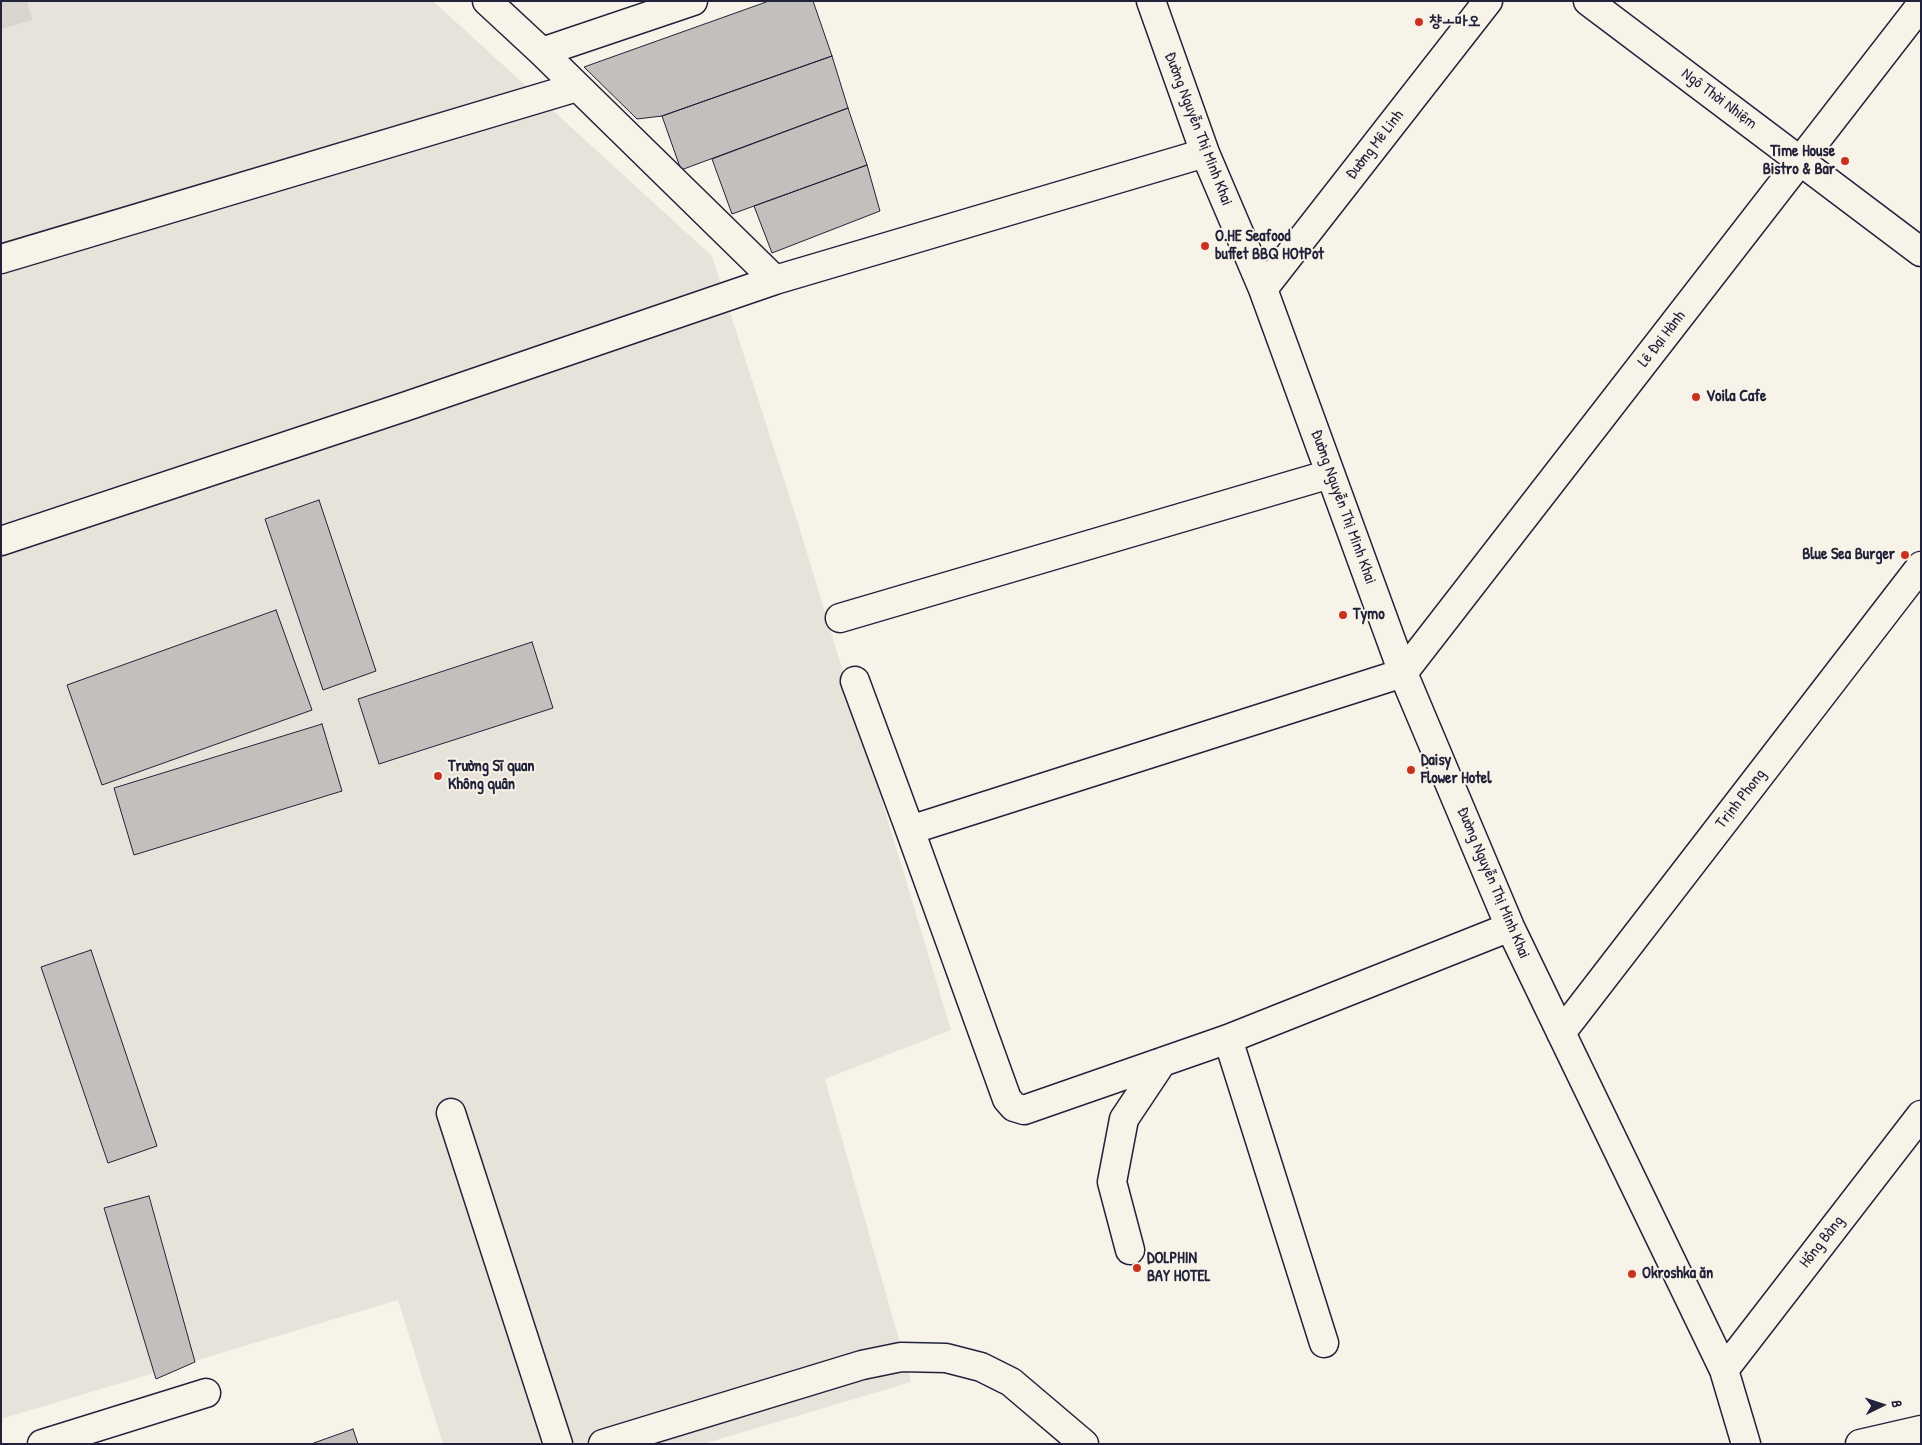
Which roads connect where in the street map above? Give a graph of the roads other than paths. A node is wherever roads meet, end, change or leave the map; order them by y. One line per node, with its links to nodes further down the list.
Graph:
1 (487, 1): 7 (street)
2 (693, 1): 7 (street)
3 (1151, 1): 9 (street, Đường Nguyễn Thị Minh Khai)
4 (1488, 1): 14 (street, Đường Mê Linh)
5 (1588, 1): 10 (street, Ngô Thời Nhiệm)
6 (1921, 5): 10 (street, Lê Đại Hành)
7 (542, 52): 8 (street)
8 (577, 87): 12 (street); 13 (street)
9 (1205, 153): 13 (street); 14 (street, Đường Nguyễn Thị Minh Khai)
10 (1800, 161): 11 (street, Ngô Thời Nhiệm); 19 (street, Lê Đại Hành)
11 (1921, 252)
12 (1, 259)
13 (775, 280): 16 (street)
14 (1263, 290): 15 (street, Đường Nguyễn Thị Minh Khai)
15 (1330, 474): 18 (street); 19 (street, Đường Nguyễn Thị Minh Khai)
16 (1, 541)
17 (1921, 566): 23 (street, Trịnh Phong)
18 (840, 618)
19 (1403, 672): 21 (street); 22 (street, Đường Nguyễn Thị Minh Khai)
20 (855, 681): 21 (street)
21 (910, 830): 25 (street)
22 (1510, 927): 23 (street, Đường Nguyễn Thị Minh Khai); 24 (street)
23 (1561, 1032): 30 (street, Đường Nguyễn Thị Minh Khai)
24 (1228, 1039): 25 (street); 29 (street)
25 (1162, 1062): 28 (street)
26 (451, 1113): 34 (street)
27 (1921, 1115): 30 (street, Hồng Bàng)
28 (1130, 1250)
29 (1324, 1343)
30 (1724, 1370): 37 (street, Đường Nguyễn Thị Minh Khai)
31 (206, 1393): 33 (street)
32 (1921, 1430): 38 (street)
33 (42, 1444)
34 (558, 1444)
35 (603, 1444): 36 (street)
36 (1084, 1444)
37 (1746, 1444)
38 (1860, 1444)

